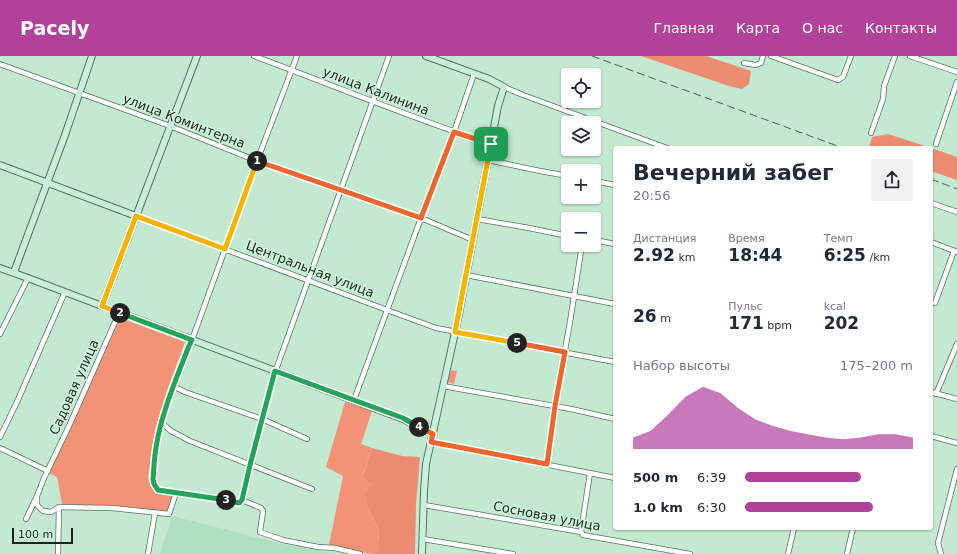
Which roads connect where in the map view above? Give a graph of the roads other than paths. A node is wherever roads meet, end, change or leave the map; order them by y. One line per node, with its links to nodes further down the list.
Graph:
1 (92, 56): 19 (street)
2 (197, 56): 21 (street)
3 (254, 56): 14 (street, улица Калинина)
4 (297, 56): 14 (street)
5 (389, 56): 20 (street)
6 (426, 56): 16 (street)
7 (763, 56): 12 (street)
8 (771, 56): 9 (street)
9 (852, 56)
10 (894, 56): 23 (street)
11 (910, 56): 15 (street)
12 (744, 63)
13 (0, 64): 19 (street, улица Коминтерна)
14 (292, 70): 20 (street, улица Калинина); 28 (street)
15 (957, 72)
16 (474, 74): 18 (street); 22 (street)
17 (957, 82): 25 (street)
18 (504, 87): 24 (street); 26 (street)
19 (79, 93): 21 (street, улица Коминтерна); 32 (street)
20 (372, 102): 22 (street, улица Калинина); 34 (street)
21 (170, 126): 28 (street, улица Коминтерна); 37 (street)
22 (454, 132): 24 (street, улица Калинина); 38 (street)
23 (871, 133)
24 (491, 144): 27 (street)
25 (936, 144)
26 (662, 146)
27 (488, 160): 30 (street); 39 (street)
28 (257, 161): 34 (street, улица Коминтерна); 45 (street)
29 (0, 165): 32 (street, Центральная улица)
30 (561, 175)
31 (601, 182): 33 (street)
32 (47, 183): 37 (street, Центральная улица); 49 (street)
33 (613, 185)
34 (341, 190): 38 (street, улица Коминтерна); 52 (street)
35 (933, 204): 36 (street)
36 (957, 212)
37 (136, 216): 45 (street, Центральная улица); 57 (street)
38 (421, 218): 41 (street, улица Коминтерна); 58 (street)
39 (477, 219): 40 (street); 41 (street)
40 (561, 235)
41 (473, 240): 50 (street)
42 (601, 241): 44 (street)
43 (933, 243): 46 (street)
44 (613, 244)
45 (225, 249): 52 (street, Центральная улица); 62 (street)
46 (955, 251): 55 (street)
47 (581, 252): 54 (street)
48 (0, 268): 49 (street)
49 (14, 272): 51 (street)
50 (466, 275): 54 (street); 60 (street)
51 (28, 278): 53 (street); 61 (street)
52 (308, 280): 58 (street, Центральная улица); 66 (street)
53 (65, 292): 57 (street); 77 (street)
54 (574, 296): 56 (street); 64 (street)
55 (935, 303)
56 (613, 304)
57 (102, 306): 59 (street)
58 (387, 310): 60 (street, Центральная улица); 71 (street)
59 (119, 313): 62 (street); 86 (street, Садовая улица)
60 (455, 332): 64 (street, Центральная улица); 68 (street)
61 (0, 334)
62 (192, 340): 66 (street); 67 (street)
63 (957, 344): 69 (street)
64 (565, 352): 65 (street, Центральная улица); 72 (street)
65 (613, 362)
66 (275, 371): 71 (street); 73 (street)
67 (173, 386): 73 (street); 75 (street)
68 (443, 386): 72 (street); 76 (street)
69 (933, 393): 70 (street)
70 (957, 399)
71 (354, 400): 76 (street)
72 (555, 406): 74 (street); 83 (street)
73 (262, 419): 79 (street); 84 (street)
74 (613, 419)
75 (162, 423): 84 (street); 90 (street)
76 (433, 434): 80 (street)
77 (0, 437)
78 (933, 437): 81 (street)
79 (307, 439)
80 (431, 442): 83 (street); 93 (street)
81 (957, 443)
82 (0, 448): 86 (street)
83 (547, 464): 87 (street)
84 (250, 465): 89 (street); 92 (street)
85 (957, 469): 109 (street)
86 (48, 471): 91 (street, Садовая улица)
87 (590, 473): 88 (street); 99 (street)
88 (613, 478)
89 (312, 489)
90 (176, 493): 92 (street); 95 (street)
91 (37, 496): 94 (street); 96 (street, Садовая улица)
92 (242, 500): 103 (street)
93 (424, 505): 99 (street, Сосновая улица); 100 (street)
94 (59, 507): 95 (street); 101 (street)
95 (155, 513): 102 (street)
96 (26, 519)
97 (794, 530): 107 (street)
98 (853, 530): 108 (street)
99 (581, 532): 106 (street, Сосновая улица)
100 (423, 539): 104 (street); 105 (street)
101 (58, 554)
102 (148, 554)
103 (360, 554)
104 (422, 554)
105 (513, 554)
106 (690, 554)
107 (788, 554)
108 (847, 554)
109 (941, 554)

